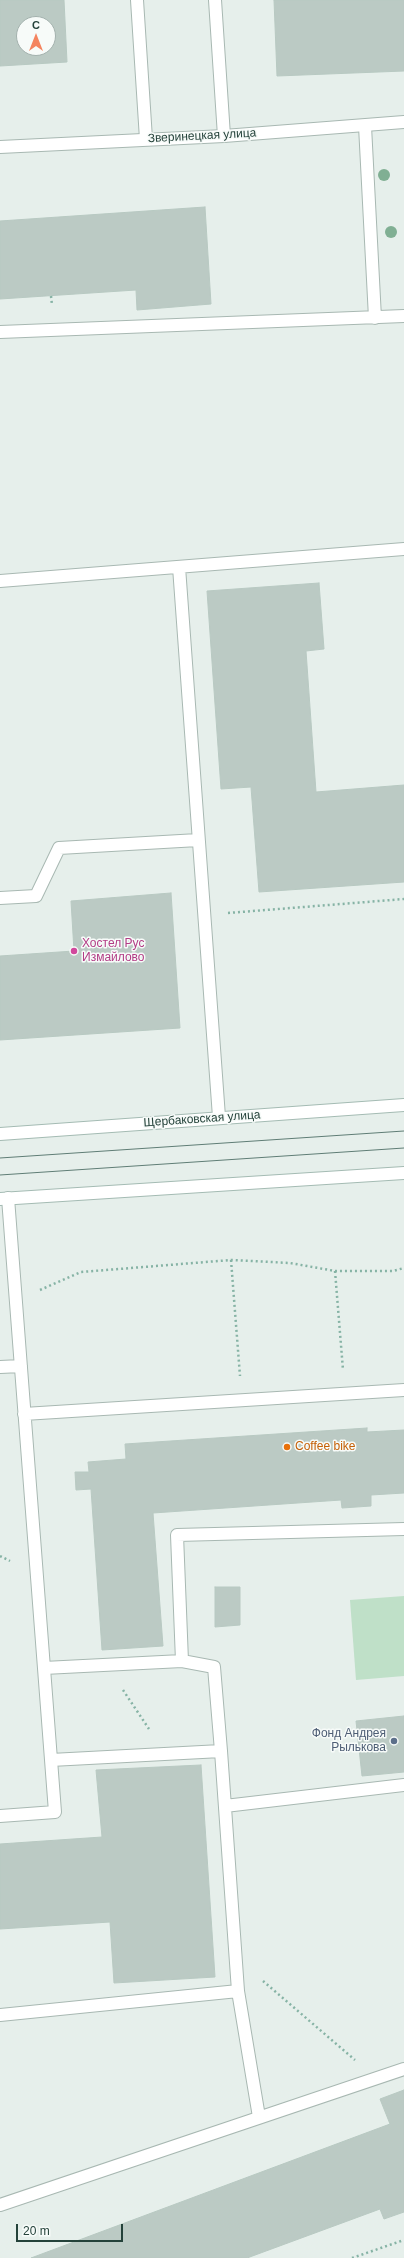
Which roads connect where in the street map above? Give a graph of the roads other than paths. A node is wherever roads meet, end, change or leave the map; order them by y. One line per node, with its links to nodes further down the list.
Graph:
1 (137, 0): 6 (main road)
2 (216, 0): 5 (main road)
3 (404, 122): 4 (main road, Зверинецкая улица)
4 (365, 126): 5 (main road, Зверинецкая улица); 9 (main road)
5 (224, 136): 6 (main road, Зверинецкая улица)
6 (146, 139): 7 (main road, Зверинецкая улица)
7 (0, 147)
8 (404, 316): 9 (main road)
9 (374, 318): 10 (main road)
10 (0, 332)
11 (404, 549): 12 (main road)
12 (179, 567): 13 (main road); 14 (main road)
13 (0, 581)
14 (198, 840): 15 (main road); 17 (main road)
15 (0, 898)
16 (404, 1105): 17 (main road, Щербаковская улица)
17 (219, 1117): 18 (main road, Щербаковская улица)
18 (0, 1134)
19 (404, 1173): 20 (main road)
20 (4, 1198): 21 (main road)
21 (21, 1366): 22 (main road); 24 (main road)
22 (0, 1367)
23 (404, 1390): 24 (main road)
24 (24, 1414): 27 (main road)
25 (404, 1529): 26 (main road)
26 (182, 1661): 27 (main road); 28 (main road)
27 (44, 1668): 29 (main road)
28 (221, 1751): 29 (main road); 31 (main road)
29 (51, 1760): 32 (main road)
30 (404, 1785): 31 (main road)
31 (225, 1806): 33 (main road)
32 (0, 1816)
33 (238, 1991): 34 (main road); 36 (main road)
34 (0, 2015)
35 (404, 2069): 36 (main road)
36 (259, 2117): 37 (main road)
37 (0, 2205)

